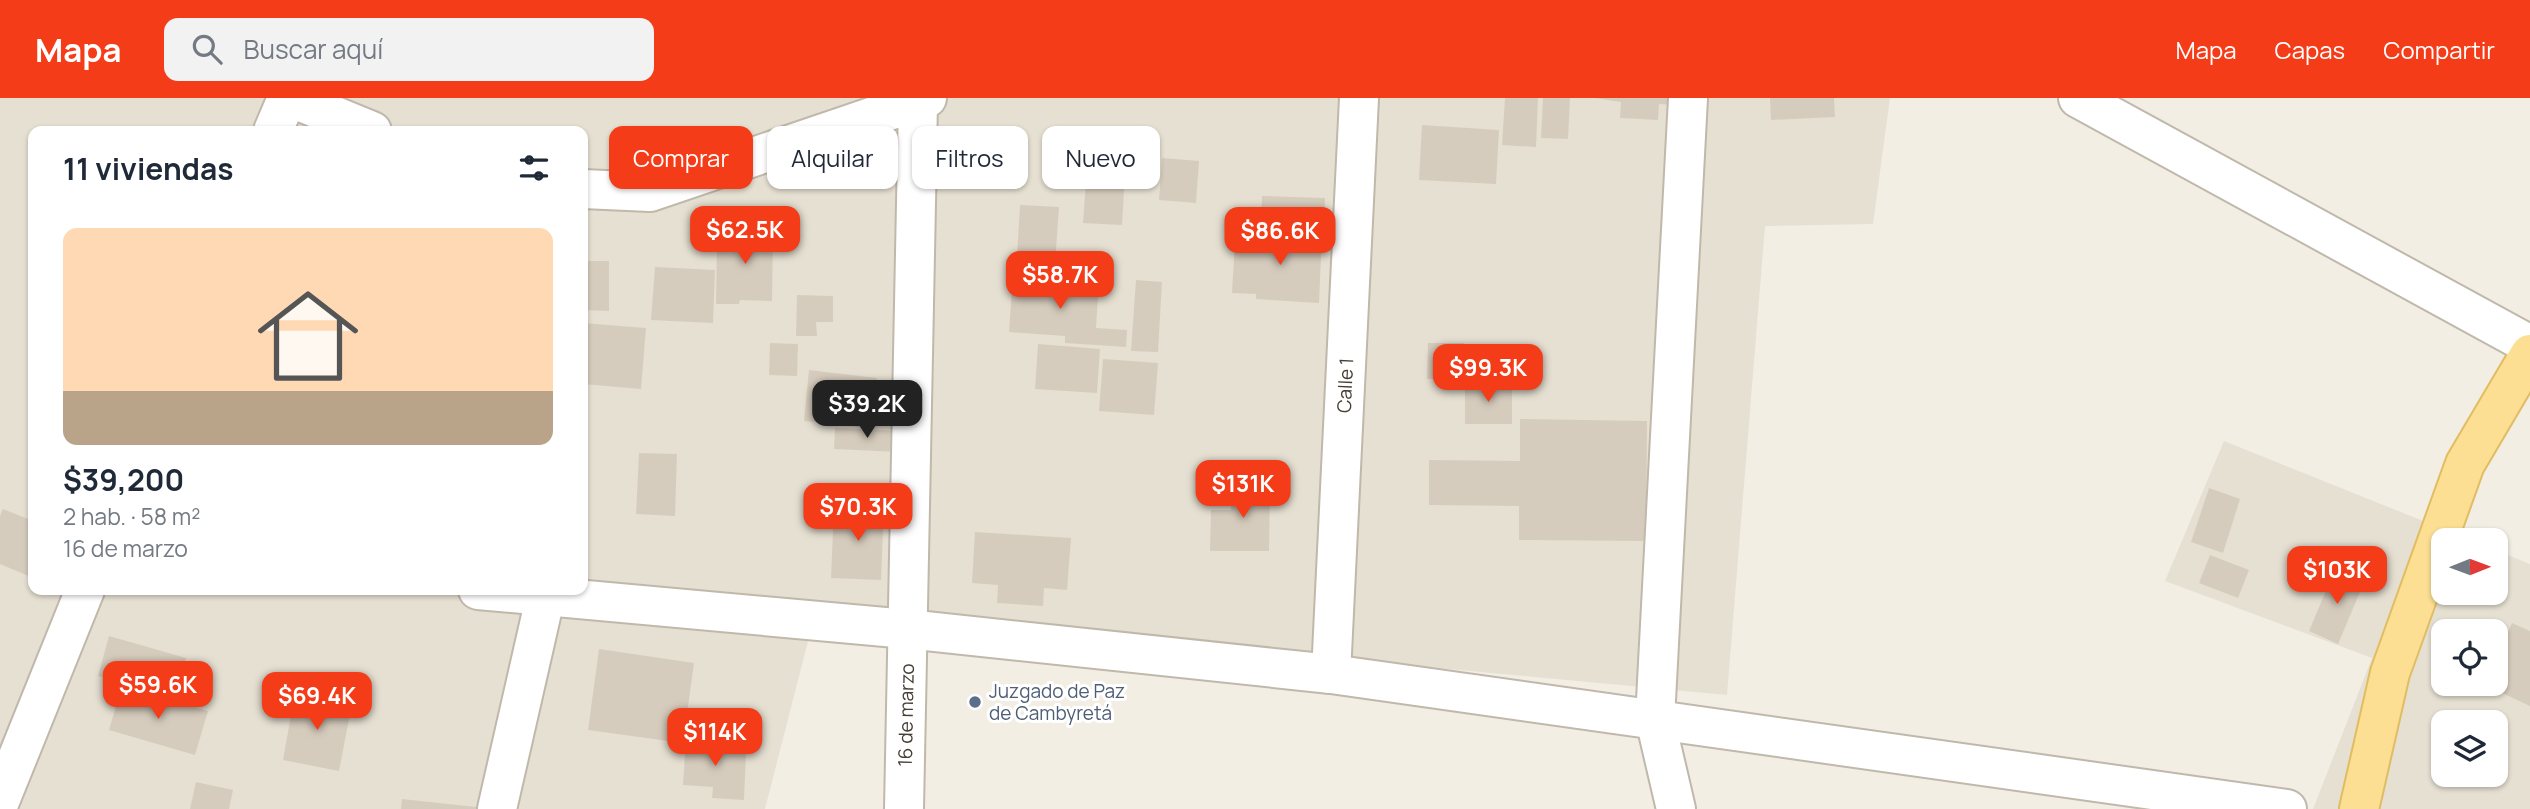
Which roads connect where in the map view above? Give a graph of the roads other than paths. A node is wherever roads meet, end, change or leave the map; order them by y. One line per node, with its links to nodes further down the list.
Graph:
1 (289, 98): 6 (street); 7 (street)
2 (1359, 98): 15 (street, Calle 1)
3 (1688, 98): 16 (street)
4 (2078, 98): 9 (street)
5 (922, 100): 8 (street); 14 (street, 16 de marzo)
6 (275, 126)
7 (359, 126)
8 (588, 189)
9 (2530, 345)
10 (2530, 354): 22 (main road)
11 (83, 595): 17 (street)
12 (546, 595): 18 (street)
13 (558, 595): 14 (street)
14 (907, 625): 15 (street); 19 (street, 16 de marzo)
15 (1331, 674): 16 (street)
16 (1655, 719): 20 (street); 21 (street)
17 (0, 801)
18 (497, 809)
19 (904, 809)
20 (1676, 809)
21 (2287, 809)
22 (2359, 809)

